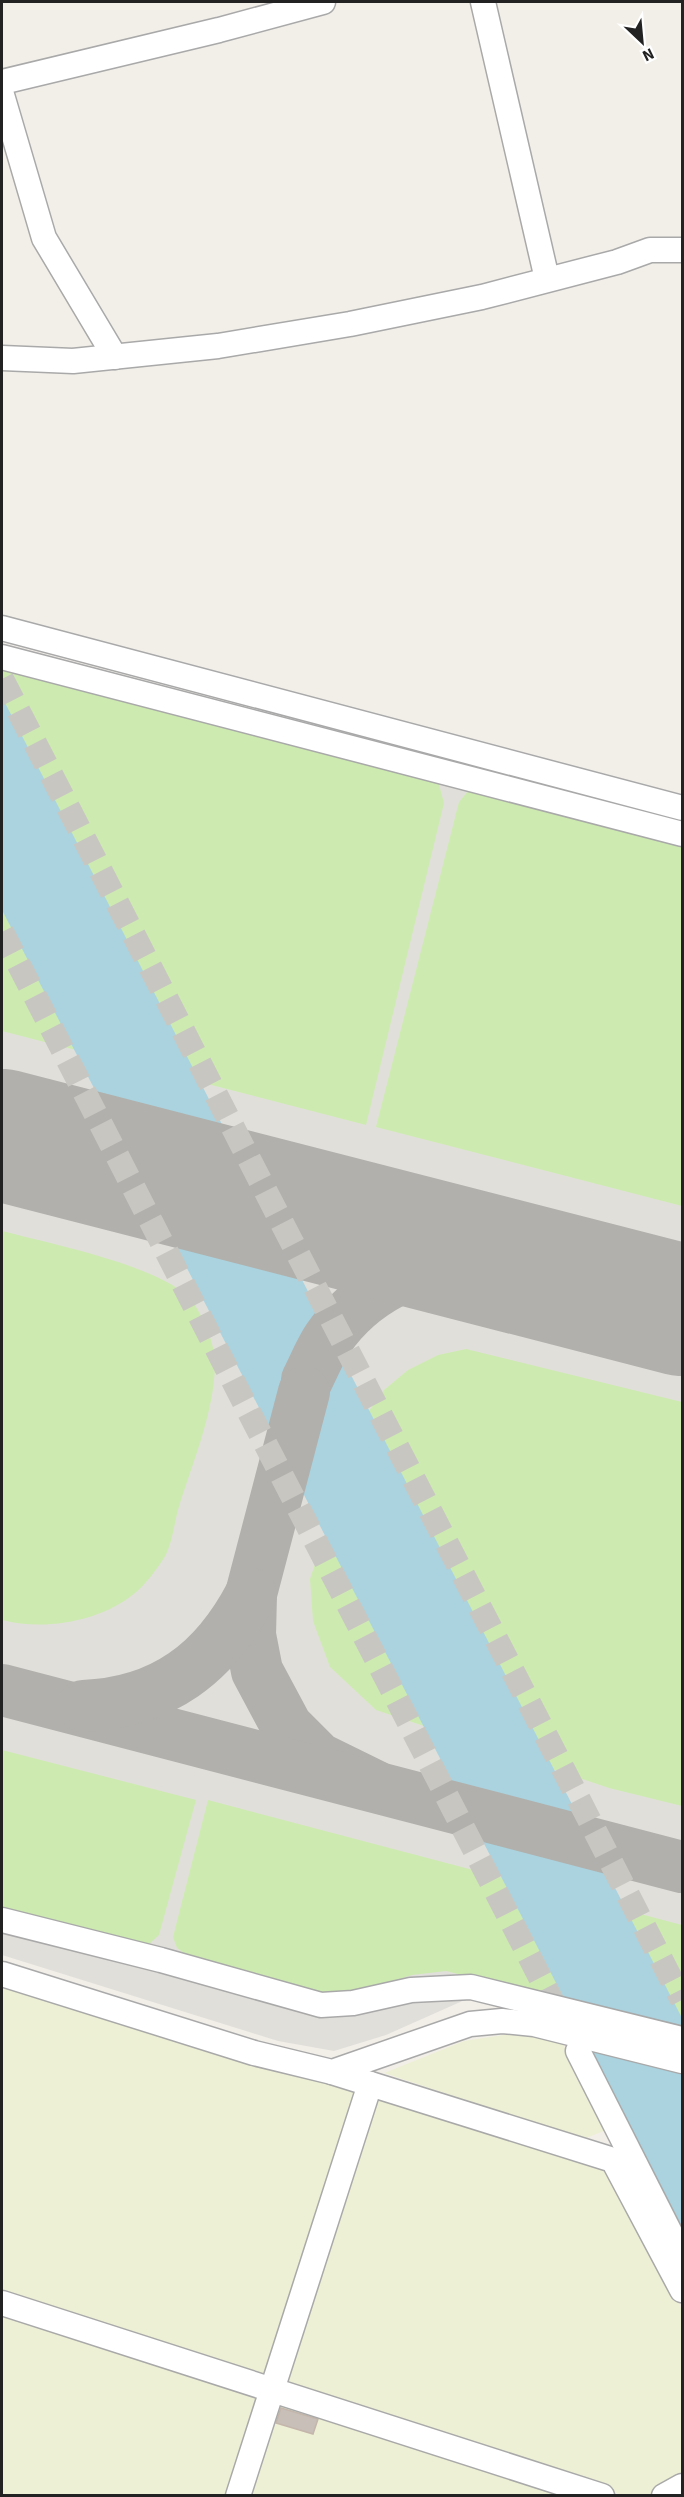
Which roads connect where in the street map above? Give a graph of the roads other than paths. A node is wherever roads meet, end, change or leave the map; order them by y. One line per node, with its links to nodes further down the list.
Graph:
1 (323, 2): 3 (street)
2 (483, 2): 6 (street)
3 (2, 82)
4 (2, 95): 7 (street)
5 (682, 250): 6 (street)
6 (547, 279): 7 (street)
7 (115, 357): 8 (street)
8 (2, 358)
9 (2, 628): 11 (street)
10 (2, 657): 12 (street)
11 (680, 802)
12 (682, 834)
13 (2, 1920): 15 (street)
14 (2, 1974): 18 (street)
15 (682, 2039)
16 (578, 2051): 20 (street)
17 (682, 2061): 18 (street)
18 (332, 2072): 19 (street)
19 (370, 2084): 21 (street); 23 (street)
20 (682, 2256)
21 (682, 2290)
22 (2, 2303): 23 (street)
23 (271, 2388): 25 (street); 26 (street)
24 (682, 2486): 27 (street)
25 (237, 2496)
26 (602, 2496)
27 (664, 2496)

